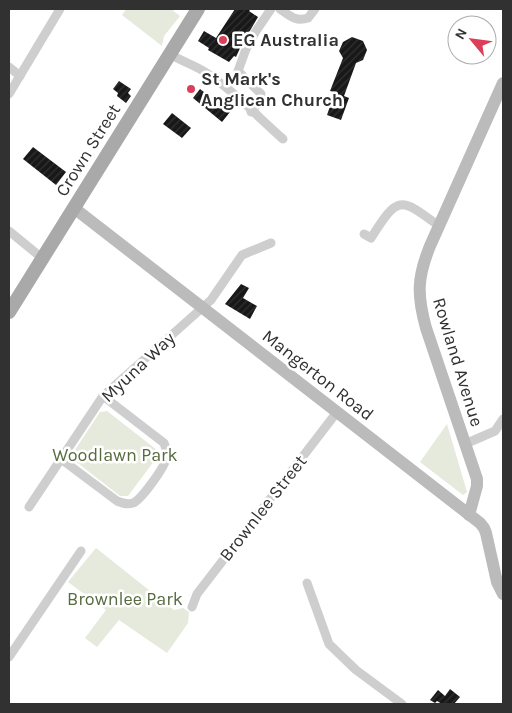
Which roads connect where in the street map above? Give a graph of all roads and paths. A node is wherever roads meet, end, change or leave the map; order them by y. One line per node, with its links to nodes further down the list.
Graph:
1 (60, 9): 8 (street)
2 (198, 9): 6 (main road, Crown Street)
3 (271, 9): 11 (street)
4 (280, 9): 5 (street)
5 (315, 9)
6 (170, 54): 11 (street); 13 (main road, Crown Street)
7 (9, 67): 8 (street)
8 (20, 76): 10 (street)
9 (503, 84): 14 (street, Rowland Avenue)
10 (9, 94)
11 (251, 112): 12 (street)
12 (283, 139)
13 (74, 208): 18 (main road, Crown Street); 19 (street, Mangerton Road)
14 (439, 226): 16 (street); 24 (street, Rowland Avenue)
15 (9, 232): 18 (street)
16 (364, 234)
17 (271, 243): 19 (street, Myuna Way)
18 (42, 258): 20 (main road, Crown Street)
19 (203, 307): 21 (street, Myuna Way); 22 (street, Mangerton Road)
20 (9, 312)
21 (103, 396): 25 (street, Myuna Way); 25 (street)
22 (337, 412): 27 (street, Mangerton Road); 31 (street, Brownlee Street)
23 (503, 419): 24 (street)
24 (465, 444): 27 (street, Rowland Avenue)
25 (61, 459): 26 (street, Myuna Way)
26 (29, 507)
27 (469, 515): 30 (street, Mangerton Road)
28 (80, 551): 32 (street)
29 (307, 583): 33 (street)
30 (503, 594)
31 (192, 607)
32 (9, 657)
33 (402, 704)

